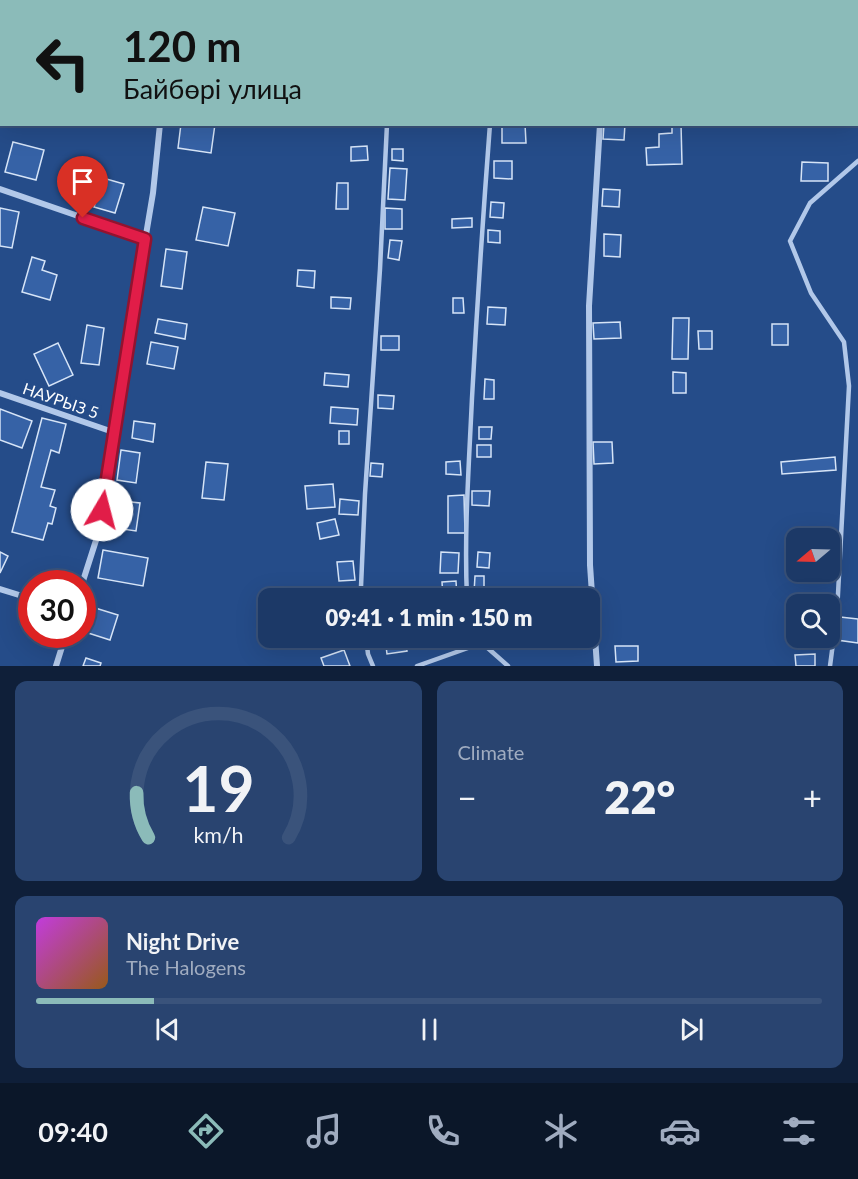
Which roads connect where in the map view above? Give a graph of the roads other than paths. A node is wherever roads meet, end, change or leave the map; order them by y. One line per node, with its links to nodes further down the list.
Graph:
1 (159, 126): 7 (street)
2 (387, 126): 11 (lane)
3 (490, 126): 12 (lane)
4 (600, 126): 23 (street)
5 (858, 161): 24 (lane)
6 (0, 189): 7 (street)
7 (145, 239): 9 (street)
8 (0, 393): 9 (street, НАУРЫЗ 5)
9 (113, 432): 10 (street)
10 (86, 570)
11 (361, 588)
12 (467, 588)
13 (0, 589): 14 (street)
14 (18, 595)
15 (62, 648): 19 (street)
16 (367, 648): 20 (lane)
17 (468, 648): 21 (lane)
18 (488, 648): 22 (lane)
19 (56, 666)
20 (373, 666)
21 (417, 666)
22 (508, 666)
23 (597, 666)
24 (830, 666)

